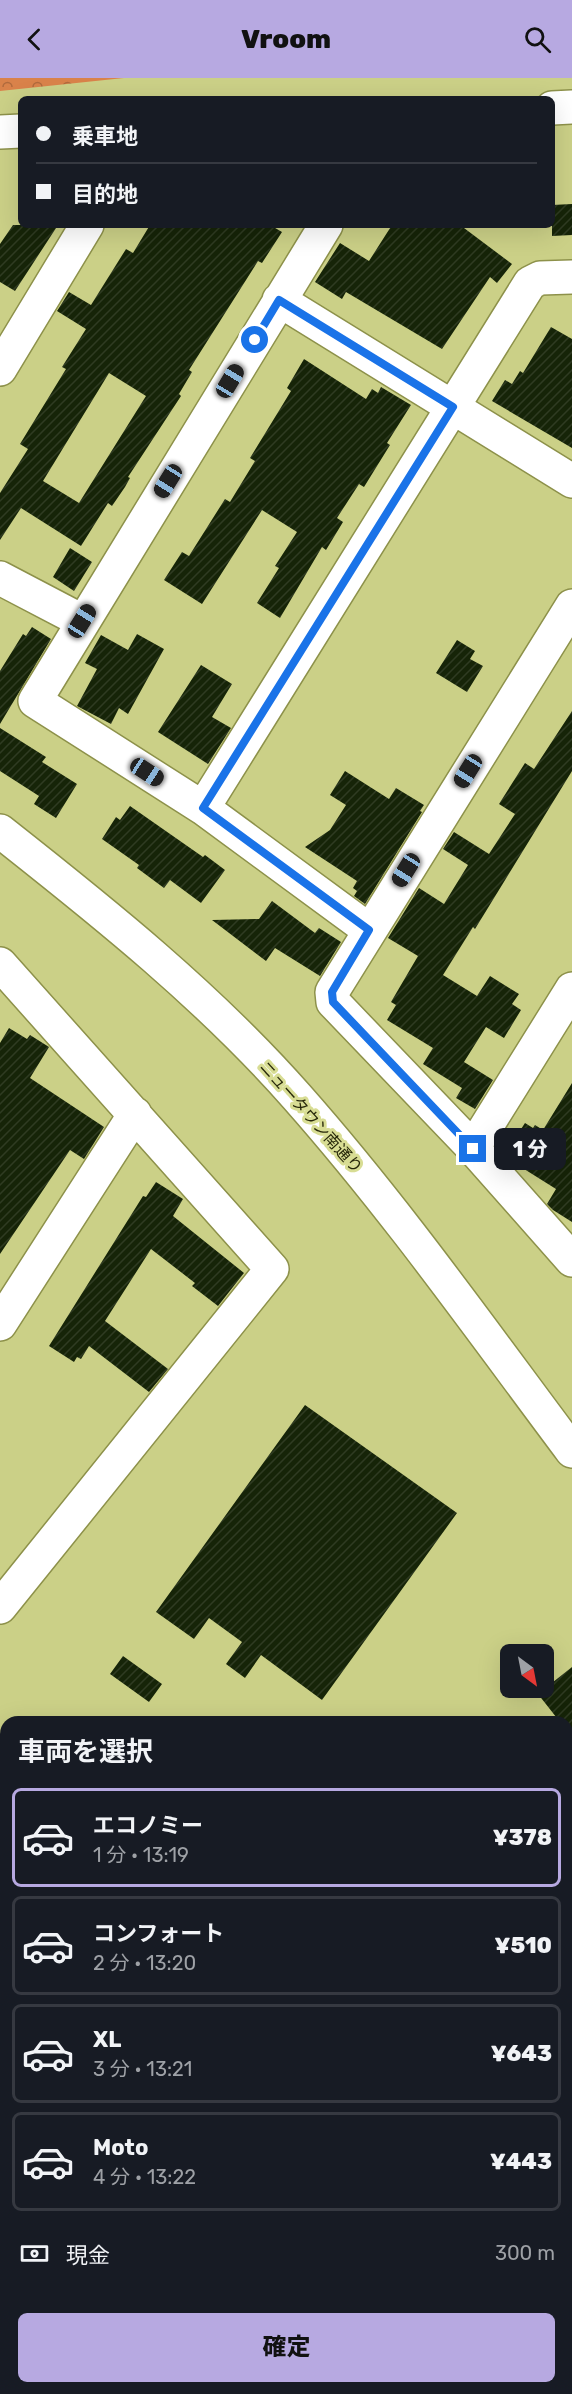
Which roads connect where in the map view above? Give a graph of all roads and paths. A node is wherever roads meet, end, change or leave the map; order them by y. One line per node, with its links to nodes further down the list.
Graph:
1 (572, 107): 2 (street)
2 (555, 108)
3 (18, 131): 4 (street)
4 (0, 132)
5 (85, 228): 9 (street)
6 (324, 228): 8 (street)
7 (572, 277): 10 (street)
8 (279, 300): 10 (street); 14 (street)
9 (0, 369)
10 (453, 407): 11 (street); 15 (street)
11 (572, 481)
12 (0, 578): 14 (street)
13 (572, 606): 17 (street)
14 (82, 621): 15 (street)
15 (203, 808): 17 (street)
16 (0, 831): 24 (street, ニュータウン南通り)
17 (369, 930): 21 (street)
18 (0, 964): 20 (street)
19 (572, 989): 21 (street)
20 (135, 1114): 23 (street); 25 (street)
21 (473, 1149): 22 (street)
22 (572, 1260)
23 (0, 1324)
24 (572, 1451)
25 (0, 1607)

